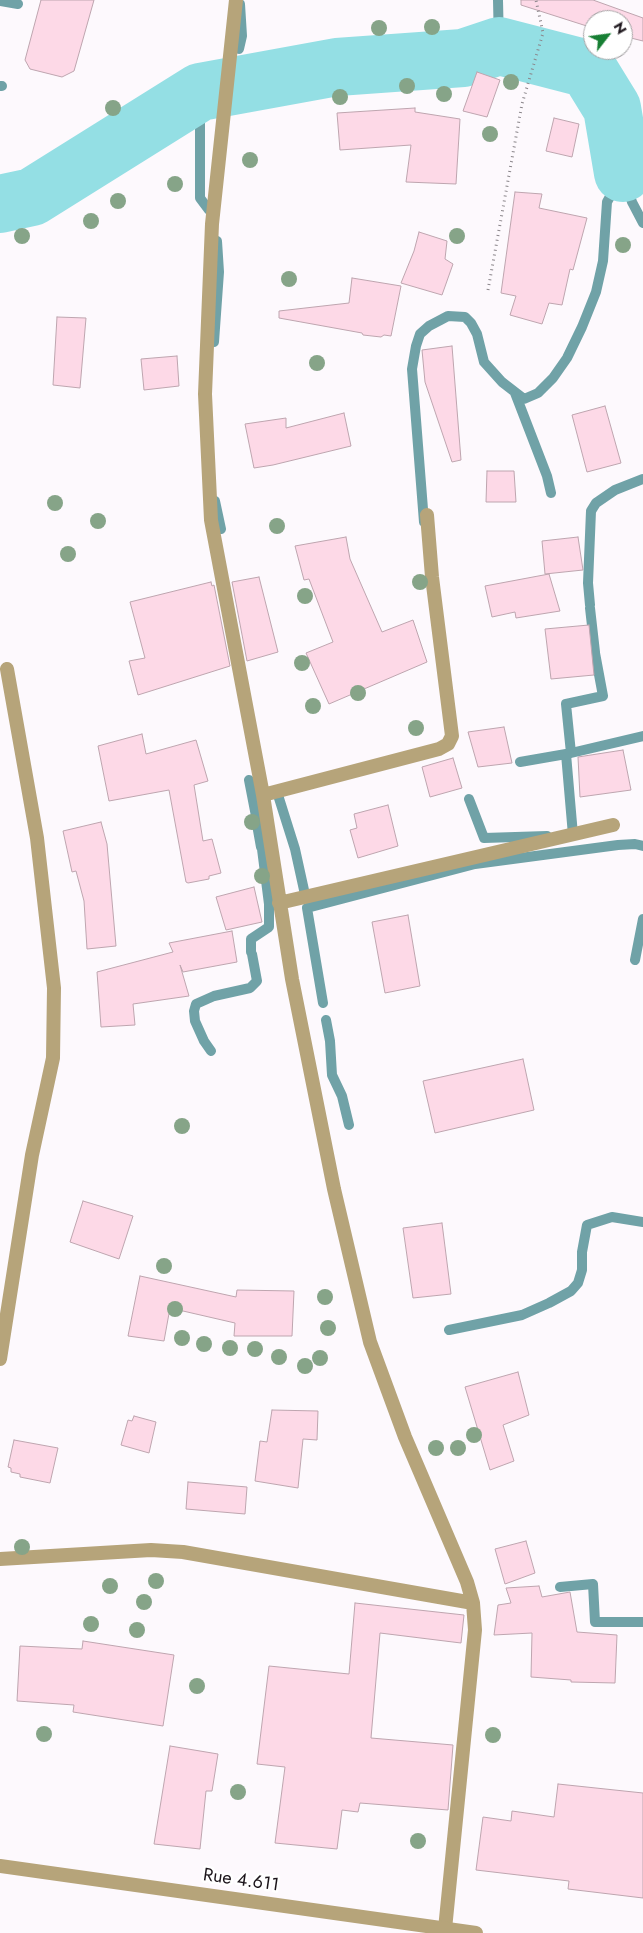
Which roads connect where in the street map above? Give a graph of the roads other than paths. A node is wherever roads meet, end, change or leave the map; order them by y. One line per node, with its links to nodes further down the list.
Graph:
1 (236, 0): 4 (street)
2 (427, 515): 4 (street)
3 (8, 669): 7 (street)
4 (263, 795): 6 (street)
5 (614, 825): 6 (street)
6 (279, 903): 9 (street)
7 (0, 1360)
8 (0, 1559): 9 (street)
9 (473, 1603): 11 (street)
10 (0, 1866): 11 (street, Rue 4.611)
11 (446, 1929): 12 (street, Rue 4.611)
12 (476, 1933)

